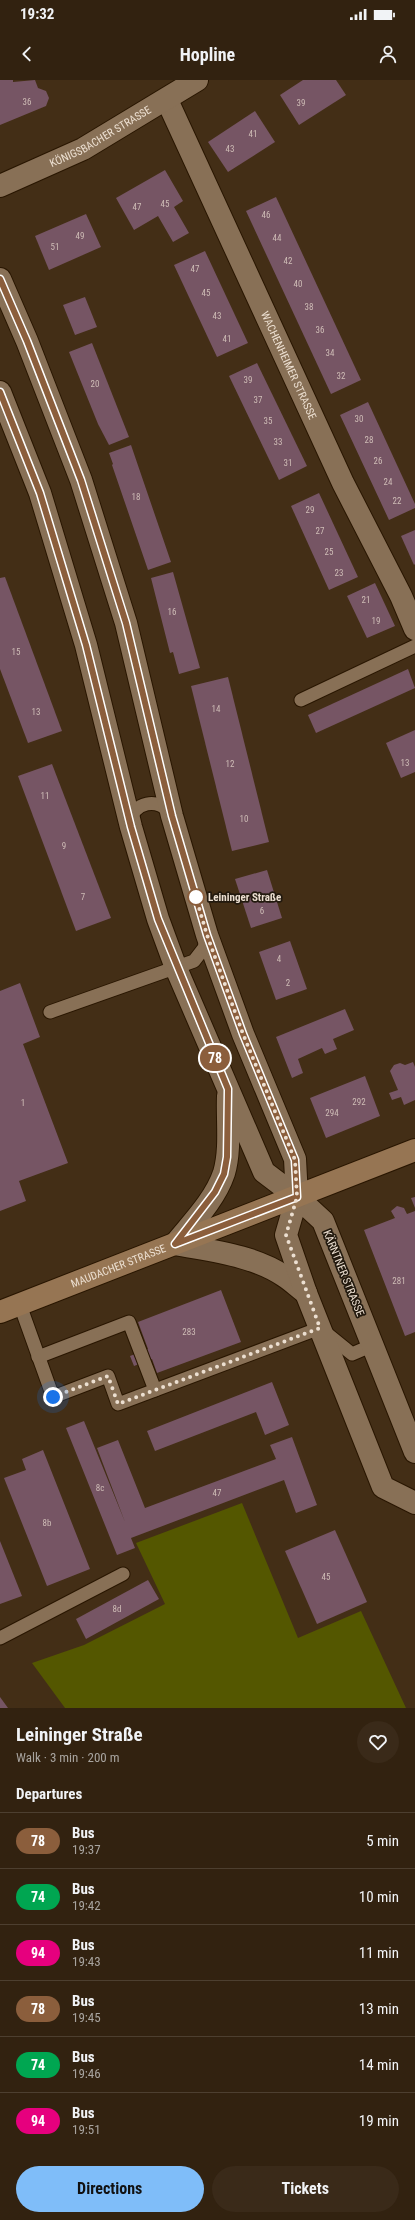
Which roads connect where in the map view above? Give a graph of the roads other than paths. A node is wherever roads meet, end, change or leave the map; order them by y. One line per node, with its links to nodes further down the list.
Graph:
1 (197, 80): 2 (street, KÖNIGSBACHER STRASSE)
2 (167, 100): 3 (street, KÖNIGSBACHER STRASSE); 6 (street, WACHENHEIMER STRASSE)
3 (0, 186)
4 (0, 279): 10 (street)
5 (0, 392): 11 (street)
6 (408, 592): 7 (street, WACHENHEIMER STRASSE)
7 (415, 629)
8 (415, 646): 9 (lane)
9 (301, 700)
10 (172, 816): 11 (lane); 12 (street)
11 (131, 827): 13 (street)
12 (207, 935): 13 (lane); 17 (street)
13 (176, 968): 14 (lane); 15 (street)
14 (50, 1012)
15 (228, 1089): 17 (street); 18 (street)
16 (415, 1150): 17 (main road, MAUDACHER STRASSE)
17 (297, 1197): 18 (main road, MAUDACHER STRASSE); 19 (street); 22 (street, KÄRNTNER STRASSE)
18 (175, 1244): 19 (street); 20 (main road, MAUDACHER STRASSE)
19 (306, 1293): 21 (street)
20 (10, 1309): 23 (lane)
21 (320, 1328): 22 (lane); 24 (lane); 26 (street)
22 (372, 1345): 25 (street, KÄRNTNER STRASSE)
23 (38, 1357): 24 (lane); 24 (lane)
24 (155, 1390)
25 (415, 1452)
26 (415, 1503)
27 (123, 1574): 28 (lane)
28 (0, 1638)

